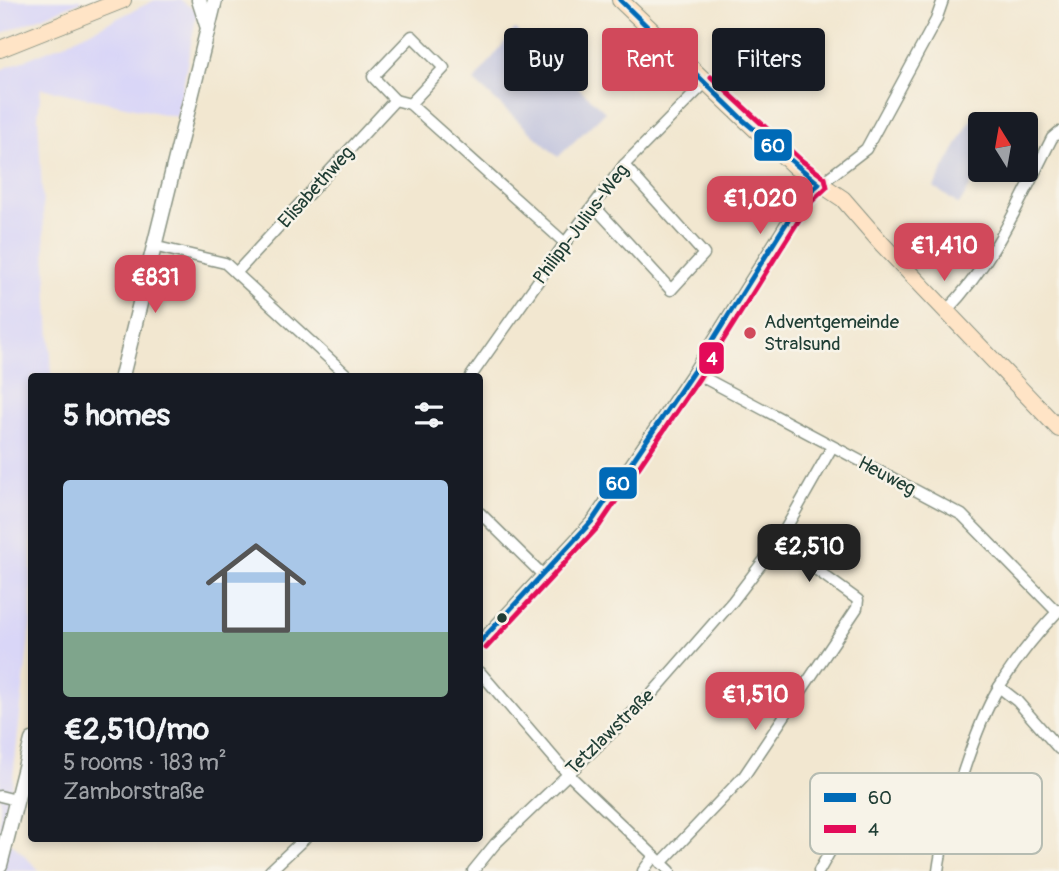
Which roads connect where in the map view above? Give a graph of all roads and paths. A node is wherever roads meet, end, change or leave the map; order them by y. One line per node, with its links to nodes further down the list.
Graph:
1 (123, 0): 7 (main road)
2 (198, 0): 6 (street)
3 (215, 0): 6 (street)
4 (620, 0): 8 (main road)
5 (943, 0): 13 (street)
6 (206, 32): 16 (street)
7 (0, 49)
8 (705, 83): 12 (street, Philipp-Julius-Weg); 13 (main road)
9 (394, 100): 10 (street); 10 (street); 17 (street, Elisabethweg)
10 (410, 103): 15 (street)
11 (1059, 132): 18 (street)
12 (624, 165): 14 (street, Philipp-Julius-Weg); 14 (street)
13 (819, 184): 18 (main road); 19 (street)
14 (594, 206): 15 (street, Philipp-Julius-Weg)
15 (565, 243): 22 (street, Philipp-Julius-Weg)
16 (153, 246): 17 (street); 20 (street)
17 (236, 273): 21 (street)
18 (946, 311): 23 (main road)
19 (693, 372): 24 (street, Heuweg); 27 (street)
20 (123, 373)
21 (345, 373)
22 (473, 373)
23 (1059, 429)
24 (832, 447): 26 (street, Tetzlawstraße); 28 (street, Heuweg)
25 (483, 516): 27 (street)
26 (778, 542): 34 (street, Tetzlawstraße); 40 (street)
27 (543, 575): 29 (street)
28 (1058, 611): 31 (street)
29 (483, 639)
30 (483, 675): 34 (street)
31 (999, 687): 32 (street); 35 (street)
32 (1059, 749)
33 (28, 755): 37 (street)
34 (567, 773): 40 (street); 43 (street, Tetzlawstraße)
35 (965, 773)
36 (0, 796): 37 (street)
37 (16, 800): 41 (street)
38 (301, 842): 42 (street)
39 (829, 854): 45 (street)
40 (662, 863): 44 (street)
41 (0, 864)
42 (270, 871)
43 (473, 871)
44 (643, 871)
45 (819, 871)

